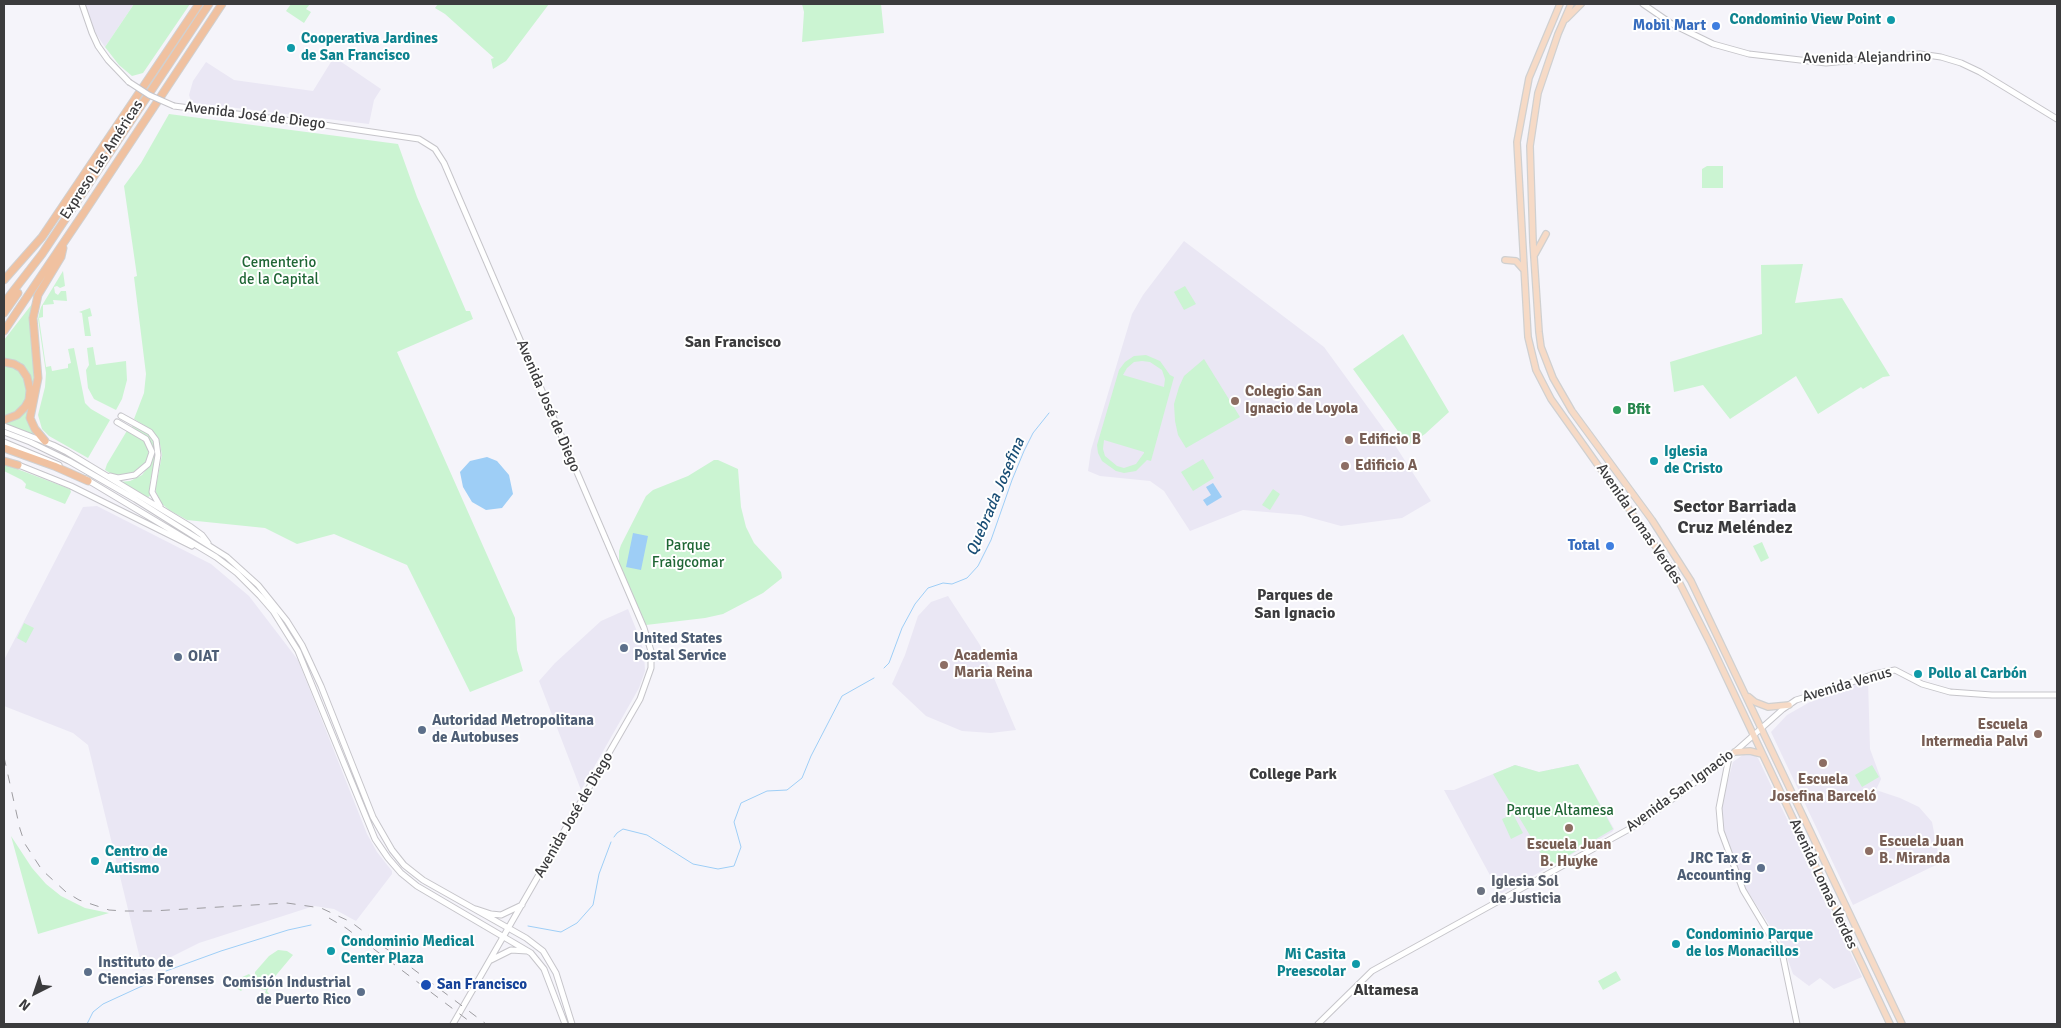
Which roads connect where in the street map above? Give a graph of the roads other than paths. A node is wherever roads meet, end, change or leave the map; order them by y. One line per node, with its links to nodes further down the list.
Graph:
1 (82, 4): 45 (street, Avenida José de Diego, bridge)
2 (199, 4): 17 (highway, Expreso Las Américas)
3 (209, 4): 15 (highway)
4 (222, 4): 12 (highway, Expreso Las Américas)
5 (1560, 4): 16 (main road, Avenida Lomas Verdes)
6 (1571, 4): 9 (main road, Avenida Lomas Verdes)
7 (1581, 4): 9 (main road)
8 (1643, 4): 10 (street, Avenida Alejandrino)
9 (1563, 22): 13 (main road, Avenida Lomas Verdes)
10 (2057, 120)
11 (1546, 234): 13 (main road)
12 (66, 241): 20 (highway, Expreso Las Américas); 28 (highway)
13 (1534, 256): 38 (main road, Avenida Lomas Verdes)
14 (1505, 260): 16 (main road)
15 (31, 269): 18 (highway); 19 (highway)
16 (1525, 271): 41 (main road, Avenida Lomas Verdes)
17 (4, 280)
18 (4, 304)
19 (4, 313)
20 (4, 331)
21 (4, 362): 23 (highway)
22 (121, 416): 34 (street)
23 (4, 420)
24 (117, 422): 32 (street)
25 (4, 426): 28 (street)
26 (4, 432): 35 (street)
27 (4, 442): 33 (street)
28 (44, 442): 32 (street)
29 (4, 448): 33 (highway)
30 (4, 459): 31 (highway)
31 (18, 465): 36 (street)
32 (100, 472): 34 (street)
33 (88, 481): 36 (street)
34 (162, 509): 35 (street)
35 (211, 546): 46 (street)
36 (204, 551): 48 (street)
37 (2057, 695): 39 (street, Avenida Venus)
38 (1747, 696): 39 (main road); 40 (main road, Avenida Lomas Verdes)
39 (1789, 705): 40 (street, Avenida Venus)
40 (1762, 727): 41 (street, Avenida San Ignacio); 57 (main road, Avenida Lomas Verdes)
41 (1753, 734): 42 (street, Avenida San Ignacio); 43 (main road, Avenida Lomas Verdes)
42 (1735, 752): 43 (main road); 44 (street, Avenida San Ignacio)
43 (1762, 754): 56 (main road, Avenida Lomas Verdes)
44 (1729, 757): 54 (street, Avenida San Ignacio); 55 (street)
45 (522, 905): 46 (street); 47 (street, Avenida José de Diego)
46 (472, 908): 47 (street)
47 (508, 928): 48 (street, Avenida José de Diego); 53 (street)
48 (504, 936): 49 (street); 50 (street, Avenida José de Diego)
49 (529, 952): 50 (street); 52 (street)
50 (490, 960): 51 (street, Avenida José de Diego)
51 (453, 1024)
52 (565, 1024)
53 (572, 1024)
54 (1318, 1024)
55 (1797, 1024)
56 (1890, 1024)
57 (1902, 1024)

